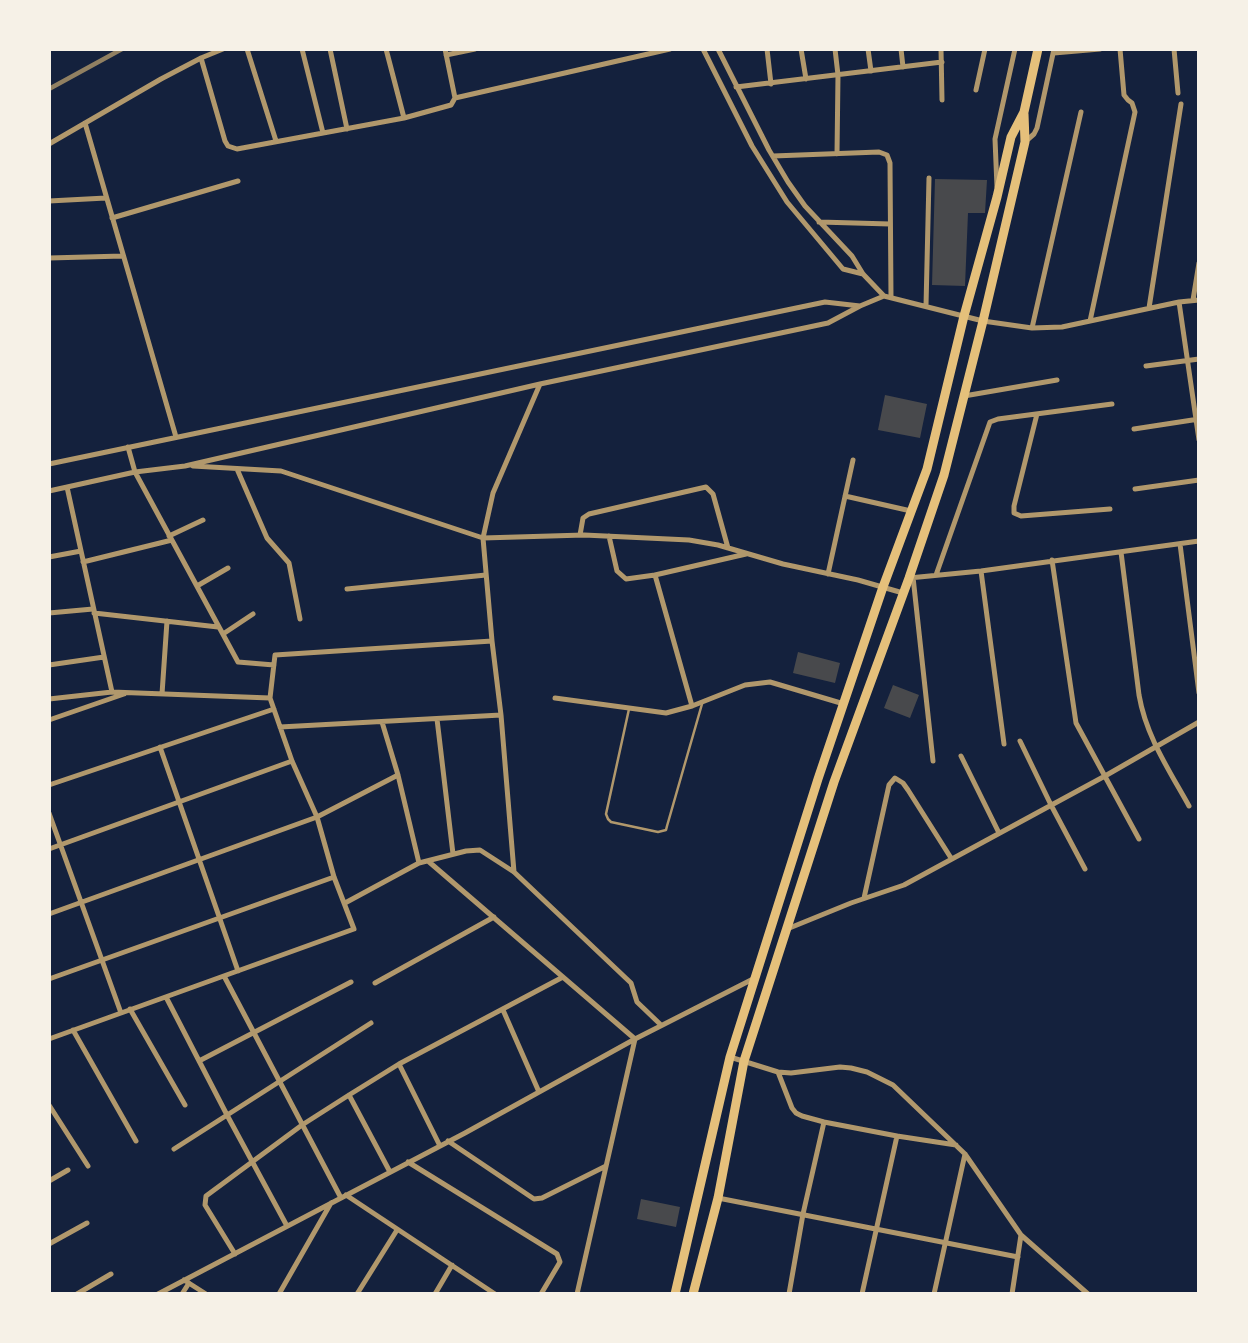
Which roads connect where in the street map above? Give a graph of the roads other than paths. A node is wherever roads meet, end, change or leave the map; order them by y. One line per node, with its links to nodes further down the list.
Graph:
1 (223, 49): 24 (street)
2 (247, 49): 43 (street)
3 (302, 49): 42 (street)
4 (330, 49): 41 (street)
5 (386, 49): 39 (street)
6 (475, 49): 23 (street)
7 (670, 49): 34 (street)
8 (703, 49): 59 (street)
9 (718, 49): 31 (street)
10 (767, 49): 30 (street)
11 (801, 49): 29 (street)
12 (835, 49): 28 (street)
13 (868, 49): 27 (street)
14 (901, 49): 26 (street)
15 (941, 49): 25 (street)
16 (985, 49): 32 (street)
17 (1016, 49): 50 (street)
18 (1038, 49): 37 (main road)
19 (1100, 49): 22 (street)
20 (1120, 49): 68 (street)
21 (1174, 49): 33 (street)
22 (1054, 51): 44 (street)
23 (446, 52): 34 (street)
24 (201, 58): 40 (street); 43 (street)
25 (942, 62): 26 (street); 35 (street)
26 (903, 67): 27 (street)
27 (871, 71): 28 (street)
28 (838, 75): 29 (street); 46 (street)
29 (806, 79): 30 (street)
30 (771, 84): 31 (street)
31 (736, 87): 47 (street)
32 (976, 90)
33 (1178, 93)
34 (456, 98): 39 (street)
35 (942, 100)
36 (1181, 104): 65 (street)
37 (1024, 112): 44 (main road); 50 (main road)
38 (1082, 112): 69 (street)
39 (404, 118): 41 (street)
40 (85, 123): 45 (street); 51 (street)
41 (347, 129): 42 (street)
42 (323, 133): 43 (street)
43 (276, 141)
44 (1025, 142): 67 (main road)
45 (49, 144)
46 (837, 154): 47 (street); 55 (street)
47 (773, 156): 54 (street)
48 (929, 178): 64 (street)
49 (238, 181): 53 (street)
50 (997, 197): 66 (main road)
51 (106, 198): 52 (street); 53 (street)
52 (49, 201)
53 (112, 218): 56 (street)
54 (819, 222): 55 (street); 59 (street)
55 (890, 225): 60 (street)
56 (123, 256): 57 (street); 80 (street)
57 (49, 258)
58 (1199, 263): 61 (street)
59 (863, 274): 60 (street)
60 (887, 297): 63 (street); 64 (street)
61 (1196, 300): 62 (street)
62 (1179, 302): 65 (street); 71 (street)
63 (860, 306): 74 (street); 80 (street)
64 (926, 306): 66 (street)
65 (1149, 308): 68 (street)
66 (964, 316): 67 (street); 94 (main road)
67 (983, 321): 69 (street); 75 (main road)
68 (1090, 321): 69 (street)
69 (1032, 328)
70 (1199, 359): 71 (street)
71 (1188, 360): 72 (street); 78 (street)
72 (1146, 366)
73 (1057, 380): 75 (street)
74 (540, 384): 85 (street); 99 (street)
75 (964, 396): 115 (main road)
76 (1112, 404): 77 (street)
77 (1037, 414): 93 (street); 113 (street)
78 (1197, 419): 79 (street); 81 (street)
79 (1134, 429)
80 (176, 437): 82 (street)
81 (1199, 440)
82 (128, 447): 84 (street); 87 (street)
83 (853, 460): 92 (street)
84 (49, 464)
85 (186, 466): 86 (street); 87 (street)
86 (237, 469): 99 (street); 123 (street)
87 (135, 472): 89 (street); 98 (street)
88 (1199, 480): 90 (street)
89 (67, 487): 91 (street); 103 (street)
90 (1135, 489)
91 (49, 491)
92 (845, 496): 94 (street); 111 (street)
93 (1110, 509)
94 (911, 511): 117 (main road)
95 (203, 520): 98 (street)
96 (580, 535): 97 (street); 99 (street); 102 (street)
97 (609, 536): 102 (street); 112 (street)
98 (171, 538): 108 (street); 116 (street)
99 (483, 538): 114 (street)
100 (1199, 541): 101 (street)
101 (1180, 544): 104 (street); 133 (street)
102 (728, 548): 105 (street)
103 (81, 551): 106 (street); 108 (street)
104 (1121, 552): 107 (street); 151 (street)
105 (747, 554): 111 (street); 112 (street)
106 (49, 557)
107 (1052, 560): 110 (street); 157 (street)
108 (83, 562): 120 (street)
109 (228, 568): 116 (street)
110 (981, 571): 113 (street); 150 (street)
111 (828, 574): 117 (street)
112 (655, 575): 140 (street)
113 (936, 575): 115 (street)
114 (486, 576): 118 (street); 127 (street)
115 (911, 578): 119 (main road); 155 (street)
116 (197, 586): 125 (street)
117 (883, 587): 119 (street); 139 (main road)
118 (346, 589)
119 (903, 593): 182 (main road)
120 (94, 611): 121 (street); 124 (street); 128 (street)
121 (49, 613)
122 (253, 614): 126 (street)
123 (300, 619)
124 (167, 621): 125 (street); 134 (street)
125 (218, 627): 126 (street)
126 (222, 634): 130 (street)
127 (492, 641): 130 (street); 143 (street)
128 (104, 657): 129 (street); 131 (street)
129 (49, 665)
130 (274, 665): 135 (street)
131 (112, 692): 132 (street); 137 (street)
132 (127, 692): 134 (street); 145 (street)
133 (1199, 693)
134 (162, 694): 135 (street)
135 (270, 698): 141 (street)
136 (555, 698): 142 (street)
137 (49, 699)
138 (703, 701): 139 (street); 140 (street); 142 (lane)
139 (844, 704): 187 (main road)
140 (692, 706): 142 (street)
141 (274, 709): 148 (street); 152 (street)
142 (629, 709)
143 (501, 715): 144 (street); 174 (street)
144 (437, 719): 146 (street); 168 (street)
145 (49, 720)
146 (382, 722): 148 (street); 156 (street)
147 (1199, 722): 151 (street)
148 (280, 727): 154 (street)
149 (1020, 741): 160 (street)
150 (1004, 744)
151 (1155, 746): 157 (street); 161 (street)
152 (160, 747): 158 (street); 159 (street)
153 (961, 756): 164 (street)
154 (292, 761): 159 (street); 163 (street)
155 (933, 761)
156 (398, 775): 163 (street); 172 (street)
157 (1105, 776): 160 (street); 165 (street)
158 (49, 785)
159 (179, 802): 166 (street); 170 (street)
160 (1051, 805): 164 (street); 173 (street)
161 (1189, 806)
162 (49, 813): 166 (street)
163 (317, 817): 170 (street); 175 (street)
164 (999, 833): 169 (street)
165 (1139, 839)
166 (61, 845): 167 (street); 177 (street)
167 (49, 849)
168 (453, 854): 171 (street); 174 (street)
169 (951, 859): 176 (street); 176 (street)
170 (199, 860): 177 (street); 181 (street)
171 (428, 861): 172 (street); 180 (street)
172 (419, 863): 178 (street)
173 (1085, 869)
174 (514, 872): 196 (street)
175 (334, 877): 178 (street); 181 (street)
176 (864, 898): 182 (street)
177 (81, 902): 179 (street); 183 (street)
178 (345, 904): 184 (street)
179 (49, 914)
180 (494, 917): 186 (street); 190 (street)
181 (220, 918): 183 (street); 184 (street)
182 (788, 929): 203 (main road)
183 (102, 960): 188 (street); 194 (street)
184 (238, 971): 185 (street)
185 (224, 976): 191 (street); 198 (street)
186 (563, 977): 193 (street); 200 (street)
187 (755, 978): 196 (street); 201 (main road)
188 (49, 979)
189 (351, 982): 198 (street)
190 (375, 982)
191 (166, 997): 192 (street); 202 (street)
192 (130, 1009): 194 (street); 210 (street)
193 (503, 1010): 204 (street); 207 (street)
194 (121, 1013): 197 (street)
195 (371, 1023): 206 (street)
196 (661, 1025): 200 (street)
197 (73, 1030): 199 (street); 215 (street)
198 (254, 1032): 202 (street); 206 (street)
199 (49, 1038)
200 (635, 1038): 207 (street); 224 (street)
201 (730, 1057): 203 (street); 254 (main road)
202 (199, 1061): 211 (street)
203 (744, 1061): 205 (street); 229 (main road)
204 (399, 1064): 208 (street); 218 (street)
205 (778, 1072): 212 (street); 217 (street)
206 (280, 1081): 211 (street); 213 (street)
207 (539, 1092): 216 (street)
208 (349, 1095): 213 (street); 226 (street)
209 (49, 1105): 223 (street)
210 (185, 1105)
211 (227, 1115): 219 (street); 221 (street)
212 (824, 1122): 214 (street); 231 (street)
213 (302, 1125): 221 (street); 228 (street)
214 (897, 1136): 217 (street); 234 (street)
215 (136, 1141)
216 (449, 1142): 218 (street); 224 (street)
217 (956, 1145): 220 (street)
218 (440, 1146): 222 (street)
219 (174, 1149)
220 (965, 1154): 236 (street); 237 (street)
221 (251, 1161): 233 (street); 239 (street)
222 (408, 1163): 226 (street); 252 (street)
223 (88, 1166)
224 (606, 1166): 253 (street)
225 (68, 1170): 227 (street)
226 (390, 1172): 228 (street)
227 (49, 1181)
228 (343, 1196): 230 (street); 235 (street)
229 (718, 1198): 231 (street); 255 (main road)
230 (331, 1203): 233 (street); 248 (street)
231 (803, 1214): 234 (street); 256 (street)
232 (87, 1223): 238 (street)
233 (287, 1226): 239 (street)
234 (877, 1229): 237 (street); 257 (street)
235 (397, 1230): 241 (street); 249 (street)
236 (1021, 1235): 240 (street); 260 (street)
237 (946, 1242): 240 (street); 258 (street)
238 (49, 1244)
239 (235, 1254): 243 (street)
240 (1018, 1257): 259 (street)
241 (452, 1265): 250 (street); 251 (street)
242 (111, 1274): 244 (street)
243 (187, 1282): 245 (street); 246 (street); 247 (street)
244 (77, 1294)
245 (158, 1294)
246 (182, 1294)
247 (206, 1294)
248 (279, 1294)
249 (357, 1294)
250 (435, 1294)
251 (495, 1294)
252 (541, 1294)
253 (577, 1294)
254 (676, 1294)
255 (693, 1294)
256 (789, 1294)
257 (862, 1294)
258 (934, 1294)
259 (1012, 1294)
260 (1088, 1294)

